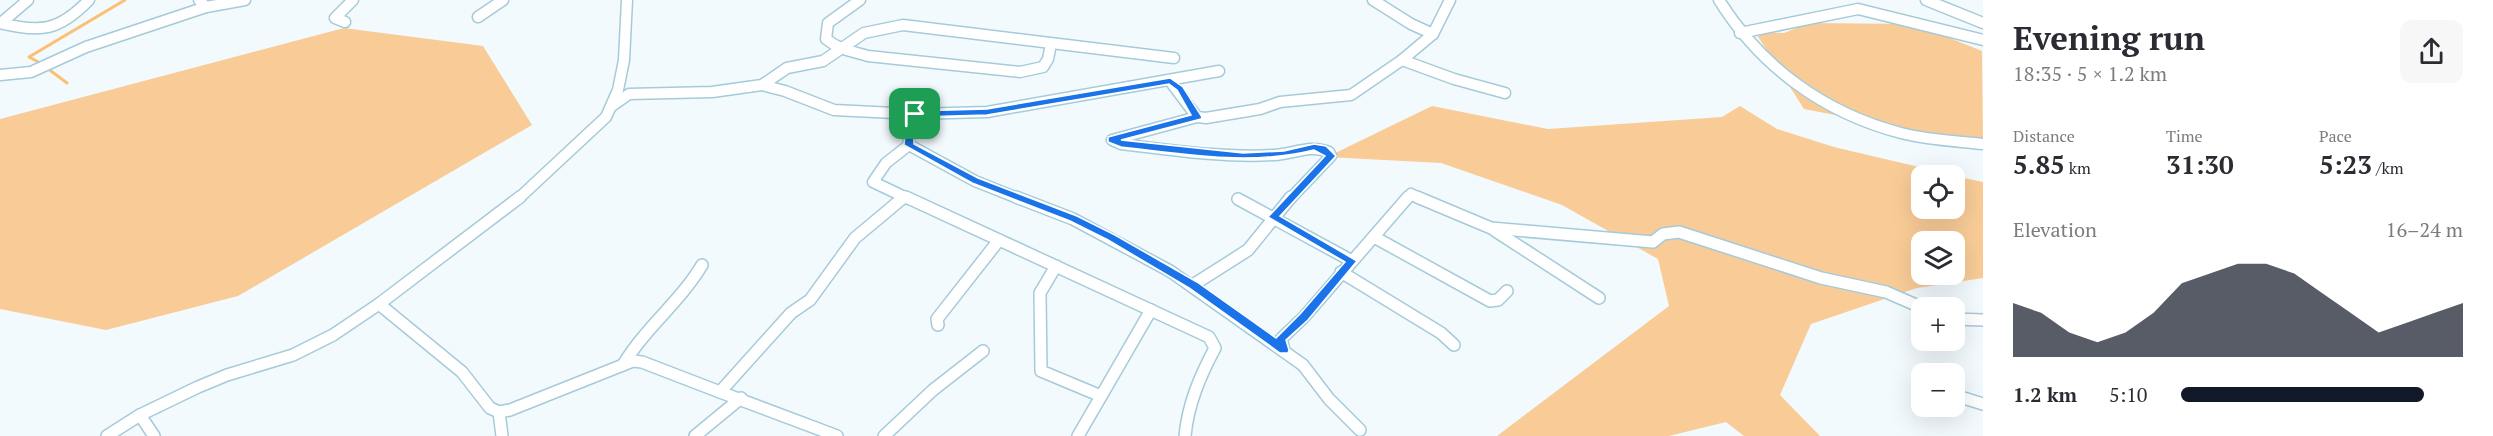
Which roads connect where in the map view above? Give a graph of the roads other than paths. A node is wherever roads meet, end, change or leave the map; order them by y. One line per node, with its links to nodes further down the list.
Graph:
1 (28, 0): 15 (street)
2 (89, 0): 15 (street)
3 (245, 0): 12 (street)
4 (353, 0): 14 (street)
5 (503, 0): 13 (street)
6 (627, 0): 29 (street)
7 (860, 0): 21 (street)
8 (1373, 0): 18 (street)
9 (1450, 0): 18 (street)
10 (1719, 0): 17 (street)
11 (1931, 1): 16 (street)
12 (202, 4): 25 (street)
13 (478, 17)
14 (345, 22)
15 (0, 23)
16 (1983, 23)
17 (1740, 33): 19 (street); 32 (street)
18 (1433, 34): 23 (street)
19 (1983, 40)
20 (1051, 44): 21 (street); 21 (street); 22 (street)
21 (840, 50): 27 (street)
22 (1174, 58)
23 (1402, 60): 28 (street); 31 (street)
24 (1219, 71): 26 (street)
25 (0, 75)
26 (1170, 81): 30 (street); 31 (street)
27 (762, 85): 29 (street); 30 (street)
28 (1505, 93)
29 (612, 106): 48 (street)
30 (915, 114): 33 (street)
31 (1197, 117): 36 (street)
32 (1983, 144)
33 (909, 145): 34 (street); 44 (street)
34 (904, 197): 39 (street); 57 (street)
35 (1238, 199): 36 (street)
36 (1273, 217): 40 (street); 44 (street)
37 (1491, 228): 38 (street); 46 (street); 47 (street)
38 (1374, 237): 40 (street); 45 (street)
39 (999, 240): 42 (street); 52 (street)
40 (1352, 261): 43 (street)
41 (702, 265): 56 (street)
42 (1056, 266): 49 (street); 58 (street)
43 (1341, 272): 53 (street); 54 (street)
44 (1193, 285): 54 (street)
45 (1507, 291)
46 (1599, 298)
47 (1911, 303)
48 (379, 304): 62 (street); 63 (street)
49 (1151, 310): 58 (street); 72 (street)
50 (1965, 319): 51 (street)
51 (1983, 320)
52 (938, 325)
53 (1454, 345)
54 (1284, 350): 64 (street)
55 (983, 351): 70 (street)
56 (623, 364): 57 (street); 62 (street)
57 (720, 392): 59 (street)
58 (1101, 396): 71 (street)
59 (741, 398): 68 (street); 69 (street)
60 (1965, 398): 61 (street)
61 (1983, 404)
62 (499, 411): 67 (street)
63 (140, 415): 65 (street); 66 (street)
64 (1360, 430)
65 (107, 436)
66 (154, 436)
67 (502, 436)
68 (695, 436)
69 (837, 436)
70 (884, 436)
71 (1078, 436)
72 (1185, 436)

